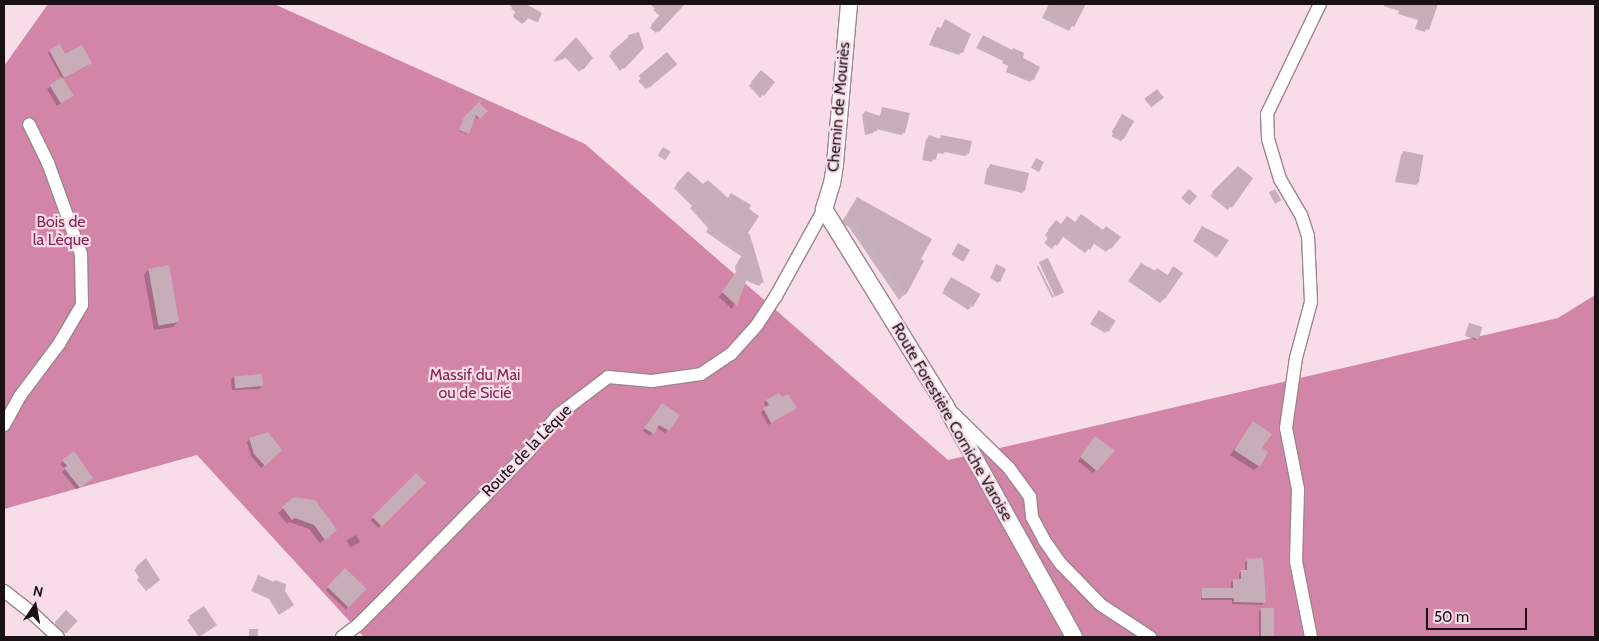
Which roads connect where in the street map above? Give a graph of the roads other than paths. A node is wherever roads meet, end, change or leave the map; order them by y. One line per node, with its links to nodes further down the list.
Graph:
1 (849, 4): 4 (street, Chemin de Mouriès)
2 (1320, 4): 12 (street)
3 (29, 124): 6 (street)
4 (824, 209): 5 (street, Route Forestière Corniche Varoise); 9 (street, Route de la Lèque)
5 (945, 405): 10 (street, Route Forestière Corniche Varoise); 11 (street)
6 (4, 425)
7 (4, 591): 8 (street)
8 (58, 637)
9 (342, 637)
10 (1074, 637)
11 (1150, 637)
12 (1311, 637)

